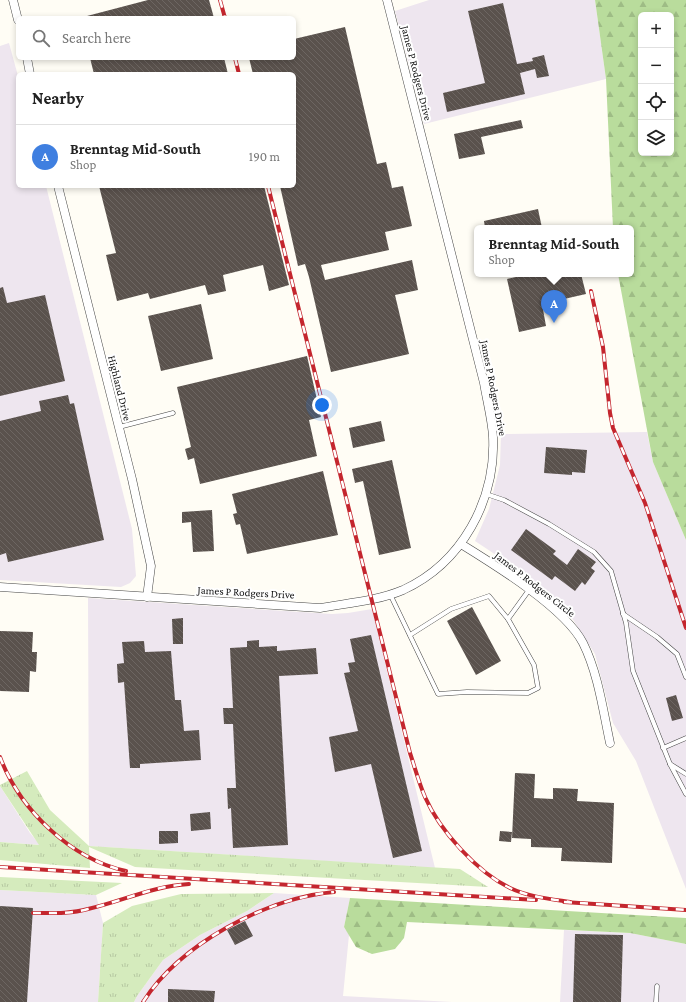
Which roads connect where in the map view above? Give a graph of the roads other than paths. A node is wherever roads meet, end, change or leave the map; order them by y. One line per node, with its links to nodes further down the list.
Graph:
1 (13, 0): 3 (street)
2 (387, 0): 9 (street, James P Rodgers Drive)
3 (17, 16)
4 (27, 60): 5 (street)
5 (30, 72)
6 (59, 188): 8 (street, Highland Drive)
7 (173, 413): 8 (lane)
8 (119, 427): 14 (street, Highland Drive)
9 (486, 494): 10 (street, James P Rodgers Drive); 15 (lane)
10 (461, 544): 12 (street, James P Rodgers Circle); 13 (street, James P Rodgers Drive)
11 (0, 587): 14 (street, James P Rodgers Drive)
12 (529, 590): 16 (lane); 20 (street, James P Rodgers Circle)
13 (390, 594): 14 (street, James P Rodgers Drive); 17 (lane)
14 (147, 597)
15 (623, 614): 18 (lane); 21 (lane)
16 (508, 619): 17 (lane); 17 (lane)
17 (410, 635)
18 (686, 677)
19 (686, 738): 21 (lane)
20 (610, 743)
21 (663, 748): 22 (lane)
22 (670, 764): 23 (lane); 24 (lane)
23 (686, 774)
24 (686, 794)
25 (657, 986): 26 (lane)
26 (656, 1002)

